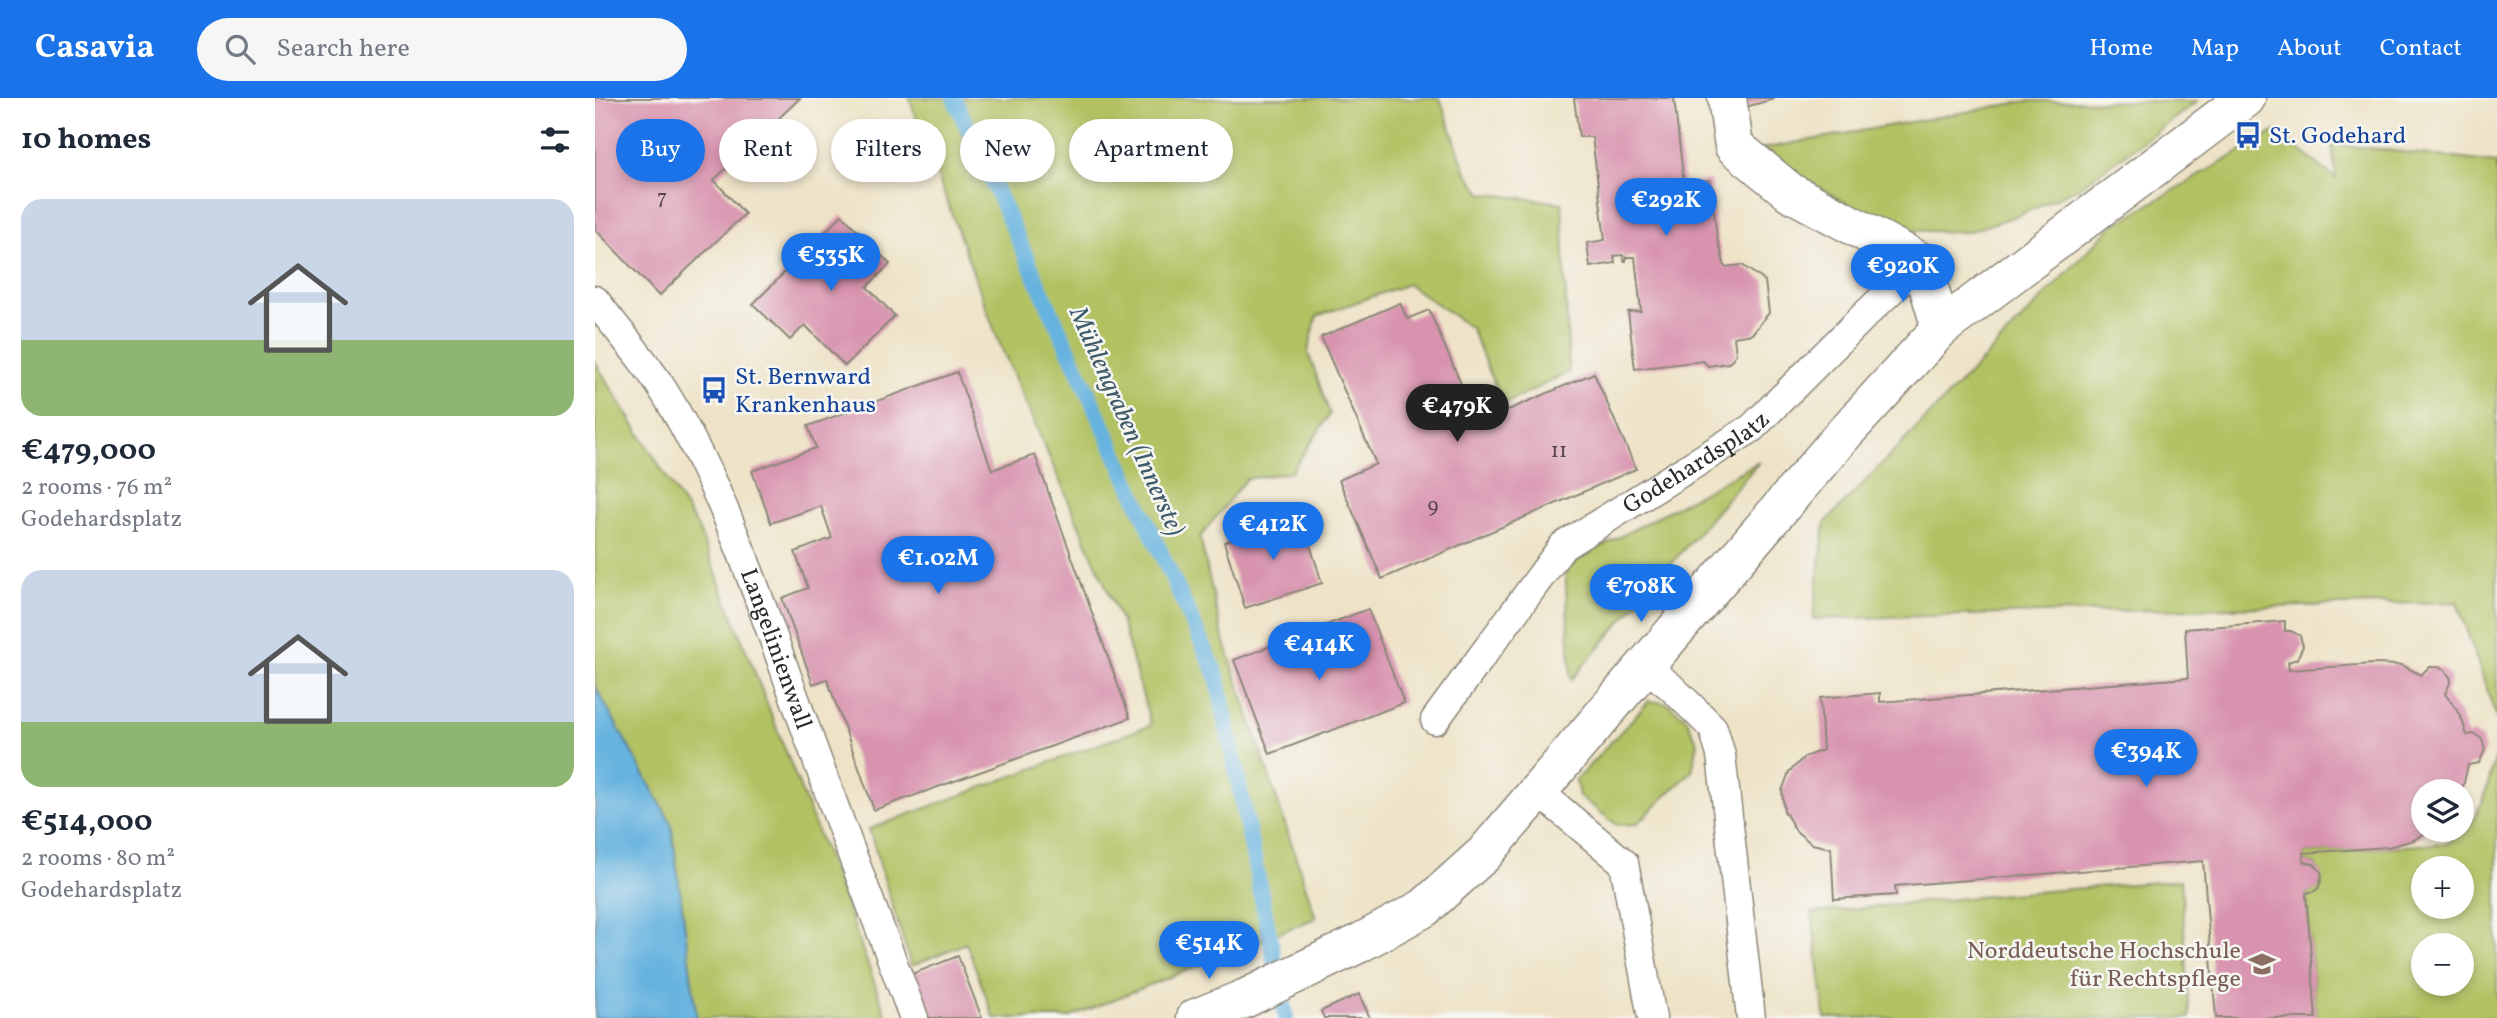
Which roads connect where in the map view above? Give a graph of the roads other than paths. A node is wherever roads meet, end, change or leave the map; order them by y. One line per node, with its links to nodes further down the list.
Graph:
1 (1727, 98): 3 (street)
2 (2246, 98): 5 (street)
3 (1921, 262): 5 (street); 7 (lane, Godehardsplatz)
4 (595, 300): 9 (lane, Langelinienwall)
5 (1941, 328): 6 (street)
6 (1644, 666): 8 (street); 12 (lane)
7 (1435, 720)
8 (1539, 792): 10 (street); 11 (lane)
9 (914, 1018)
10 (1196, 1018)
11 (1652, 1018)
12 (1751, 1018)

